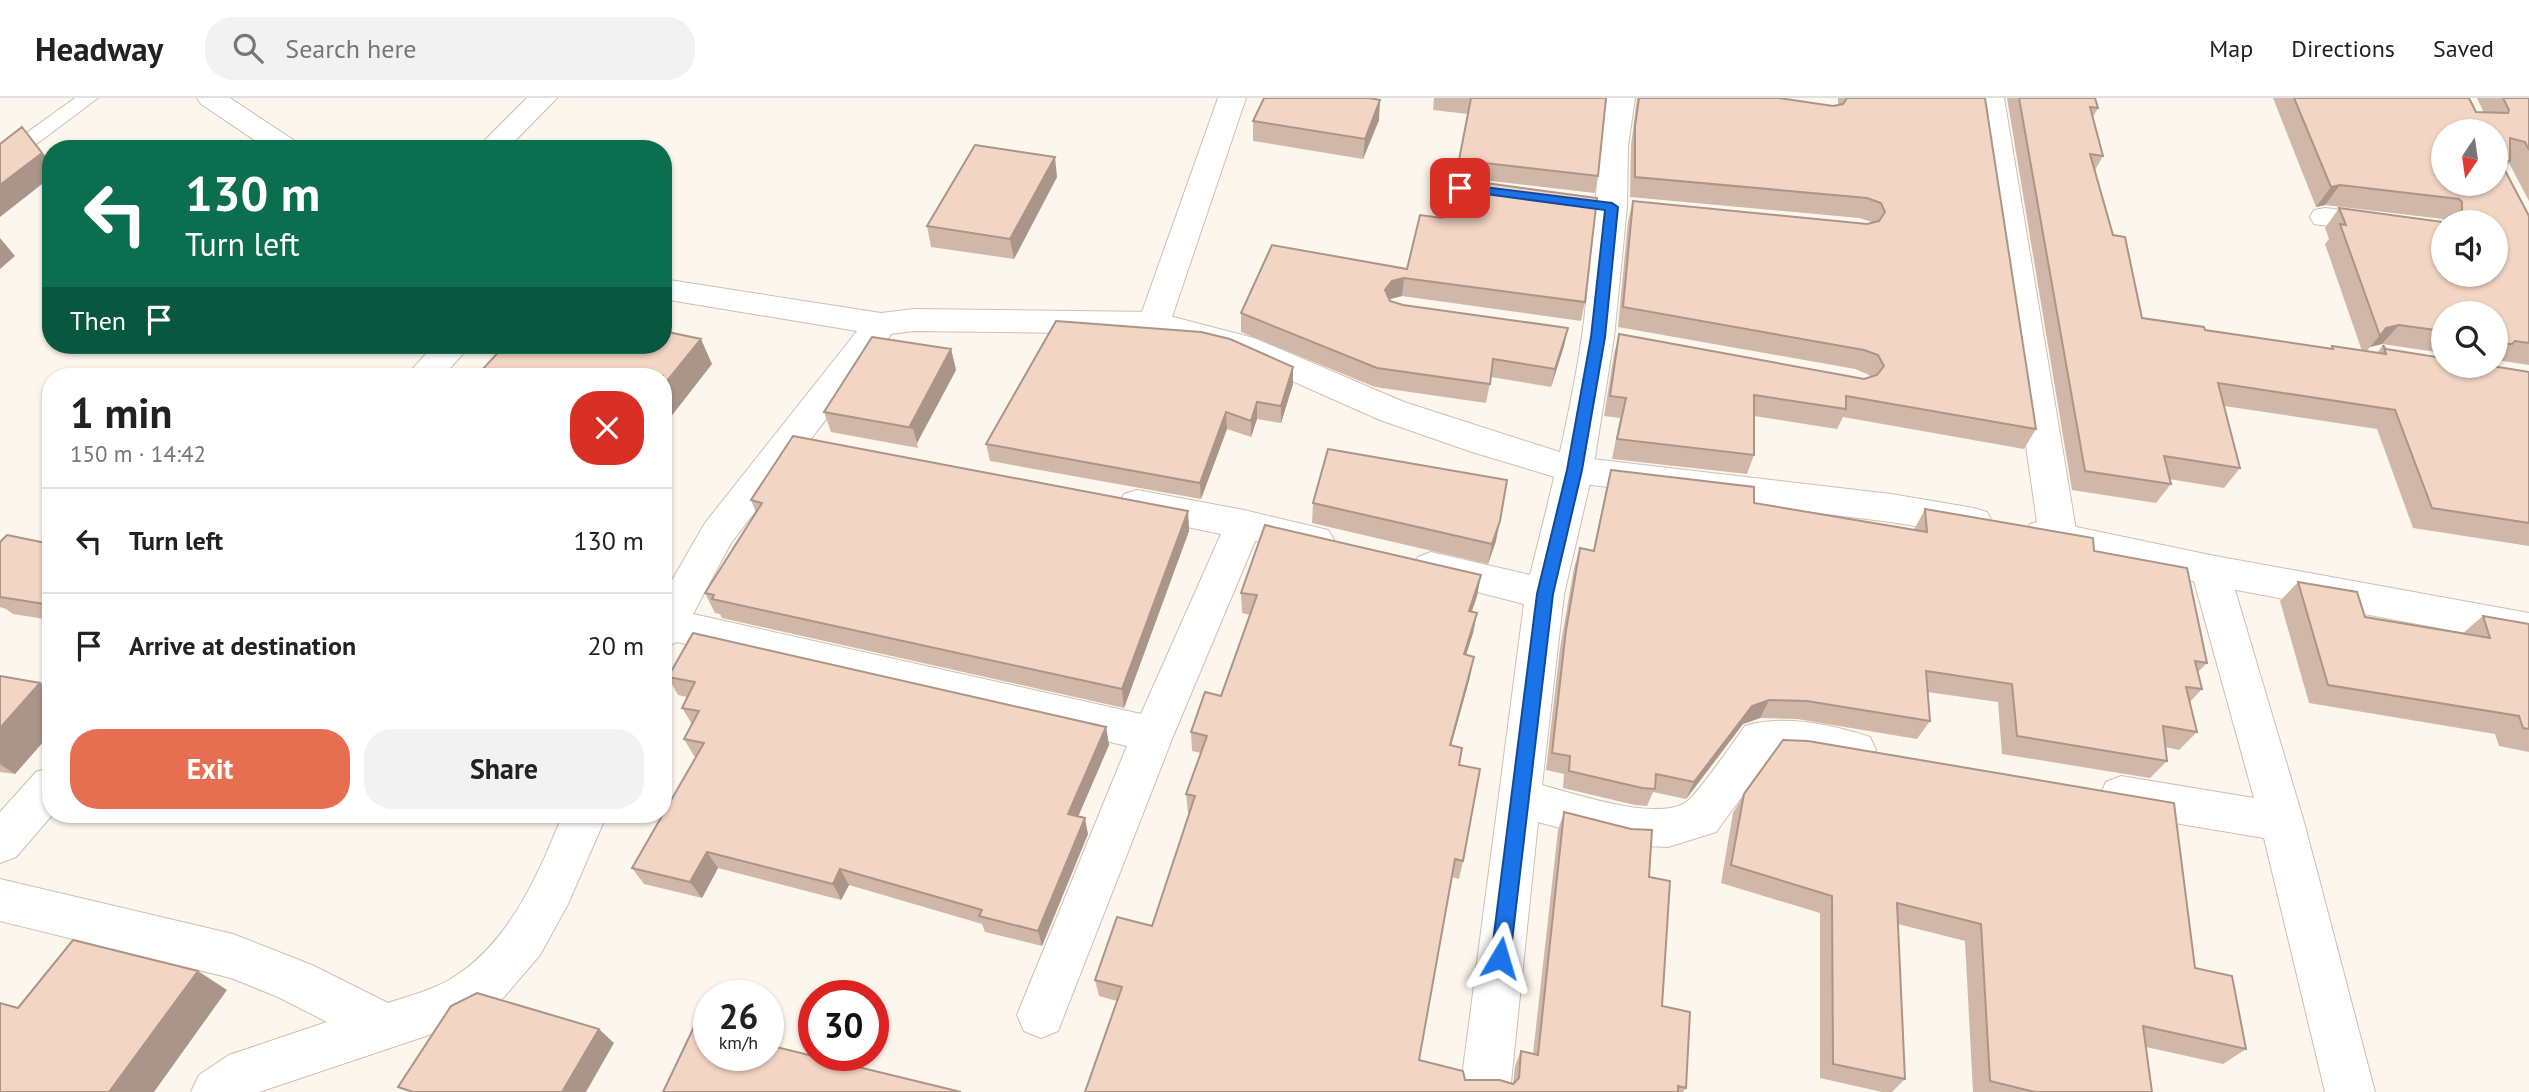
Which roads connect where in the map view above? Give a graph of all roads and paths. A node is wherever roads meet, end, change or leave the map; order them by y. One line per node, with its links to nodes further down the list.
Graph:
1 (88, 98): 9 (lane)
2 (211, 98): 7 (street)
3 (543, 98): 8 (street)
4 (1232, 98): 13 (street)
5 (1621, 98): 19 (street)
6 (1990, 98): 22 (street)
7 (274, 140)
8 (499, 140)
9 (0, 162)
10 (2325, 217): 11 (street)
11 (2431, 230)
12 (672, 290): 14 (street)
13 (1154, 323): 14 (street); 19 (street)
14 (881, 324): 17 (street)
15 (445, 354): 16 (street)
16 (431, 368)
17 (791, 439): 18 (street); 27 (street)
18 (829, 447)
19 (1574, 470): 22 (street); 26 (street)
20 (1109, 499): 21 (street)
21 (1244, 524): 23 (street); 30 (street)
22 (2058, 536): 25 (street)
23 (1349, 548)
24 (1401, 560): 26 (street)
25 (2210, 570): 28 (street); 35 (street)
26 (1545, 594): 34 (street)
27 (672, 616)
28 (2529, 629)
29 (672, 630): 30 (street)
30 (1153, 734): 39 (street)
31 (1899, 757): 34 (street)
32 (2090, 789): 35 (street)
33 (42, 795): 37 (street)
34 (1519, 797): 42 (street)
35 (2282, 822): 43 (street)
36 (581, 823): 40 (street)
37 (0, 844)
38 (0, 900): 40 (street)
39 (1041, 1016)
40 (386, 1027): 41 (street)
41 (216, 1092)
42 (1485, 1092)
43 (2350, 1092)

